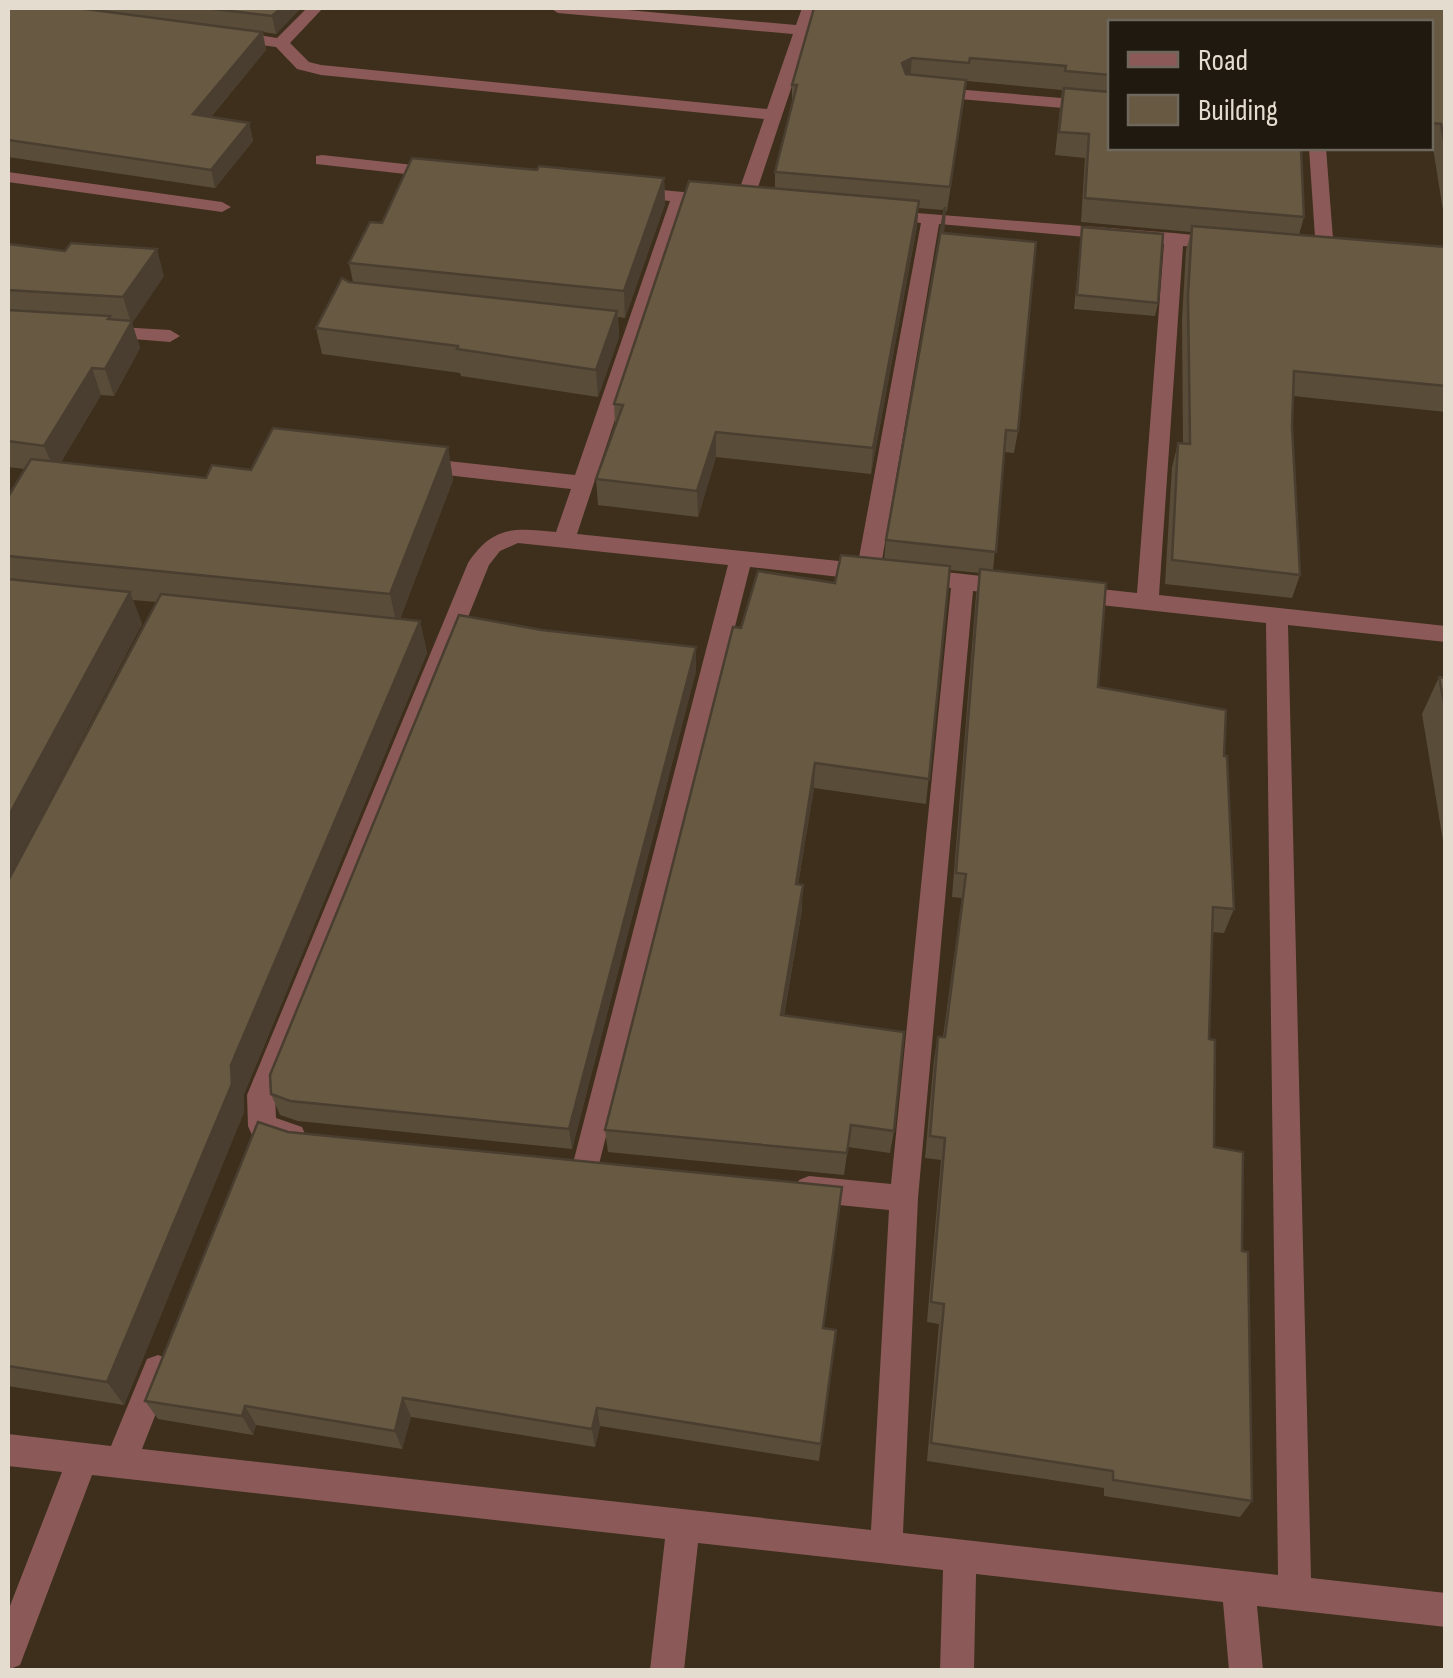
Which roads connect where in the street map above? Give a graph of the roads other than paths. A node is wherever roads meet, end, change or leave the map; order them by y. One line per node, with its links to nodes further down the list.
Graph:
1 (315, 8): 6 (street)
2 (558, 8): 4 (street)
3 (810, 8): 4 (street)
4 (802, 30): 9 (street)
5 (216, 34): 6 (street)
6 (281, 43): 9 (street)
7 (910, 90): 8 (street)
8 (1108, 107)
9 (773, 116): 15 (street)
10 (1317, 150): 21 (street)
11 (322, 160): 12 (street)
12 (454, 174)
13 (8, 176): 16 (street)
14 (605, 189): 15 (street)
15 (680, 197): 25 (street)
16 (222, 207)
17 (856, 212): 18 (street)
18 (931, 218): 19 (street); 28 (street)
19 (1174, 240): 20 (street); 30 (street)
20 (1250, 246)
21 (1325, 252)
22 (80, 330): 23 (street)
23 (170, 336)
24 (394, 462): 25 (street)
25 (583, 483): 26 (street)
26 (564, 540): 27 (street); 33 (street)
27 (741, 558): 28 (street); 36 (street)
28 (866, 572): 29 (street)
29 (963, 582): 30 (street); 38 (street)
30 (1147, 602): 31 (street)
31 (1277, 616): 32 (street); 47 (street)
32 (1446, 634)
33 (262, 1112): 34 (street); 35 (street)
34 (316, 1140)
35 (247, 1149)
36 (586, 1167)
37 (785, 1186): 38 (street)
38 (904, 1198): 44 (street)
39 (173, 1334): 42 (street)
40 (8, 1450): 41 (street)
41 (83, 1458): 42 (street); 49 (street)
42 (120, 1463): 43 (street)
43 (683, 1526): 44 (street); 50 (street)
44 (886, 1548): 45 (street)
45 (960, 1556): 46 (street); 51 (street)
46 (1238, 1587): 47 (street); 52 (street)
47 (1295, 1594): 48 (street)
48 (1446, 1610)
49 (8, 1653)
50 (667, 1670)
51 (957, 1670)
52 (1246, 1670)

